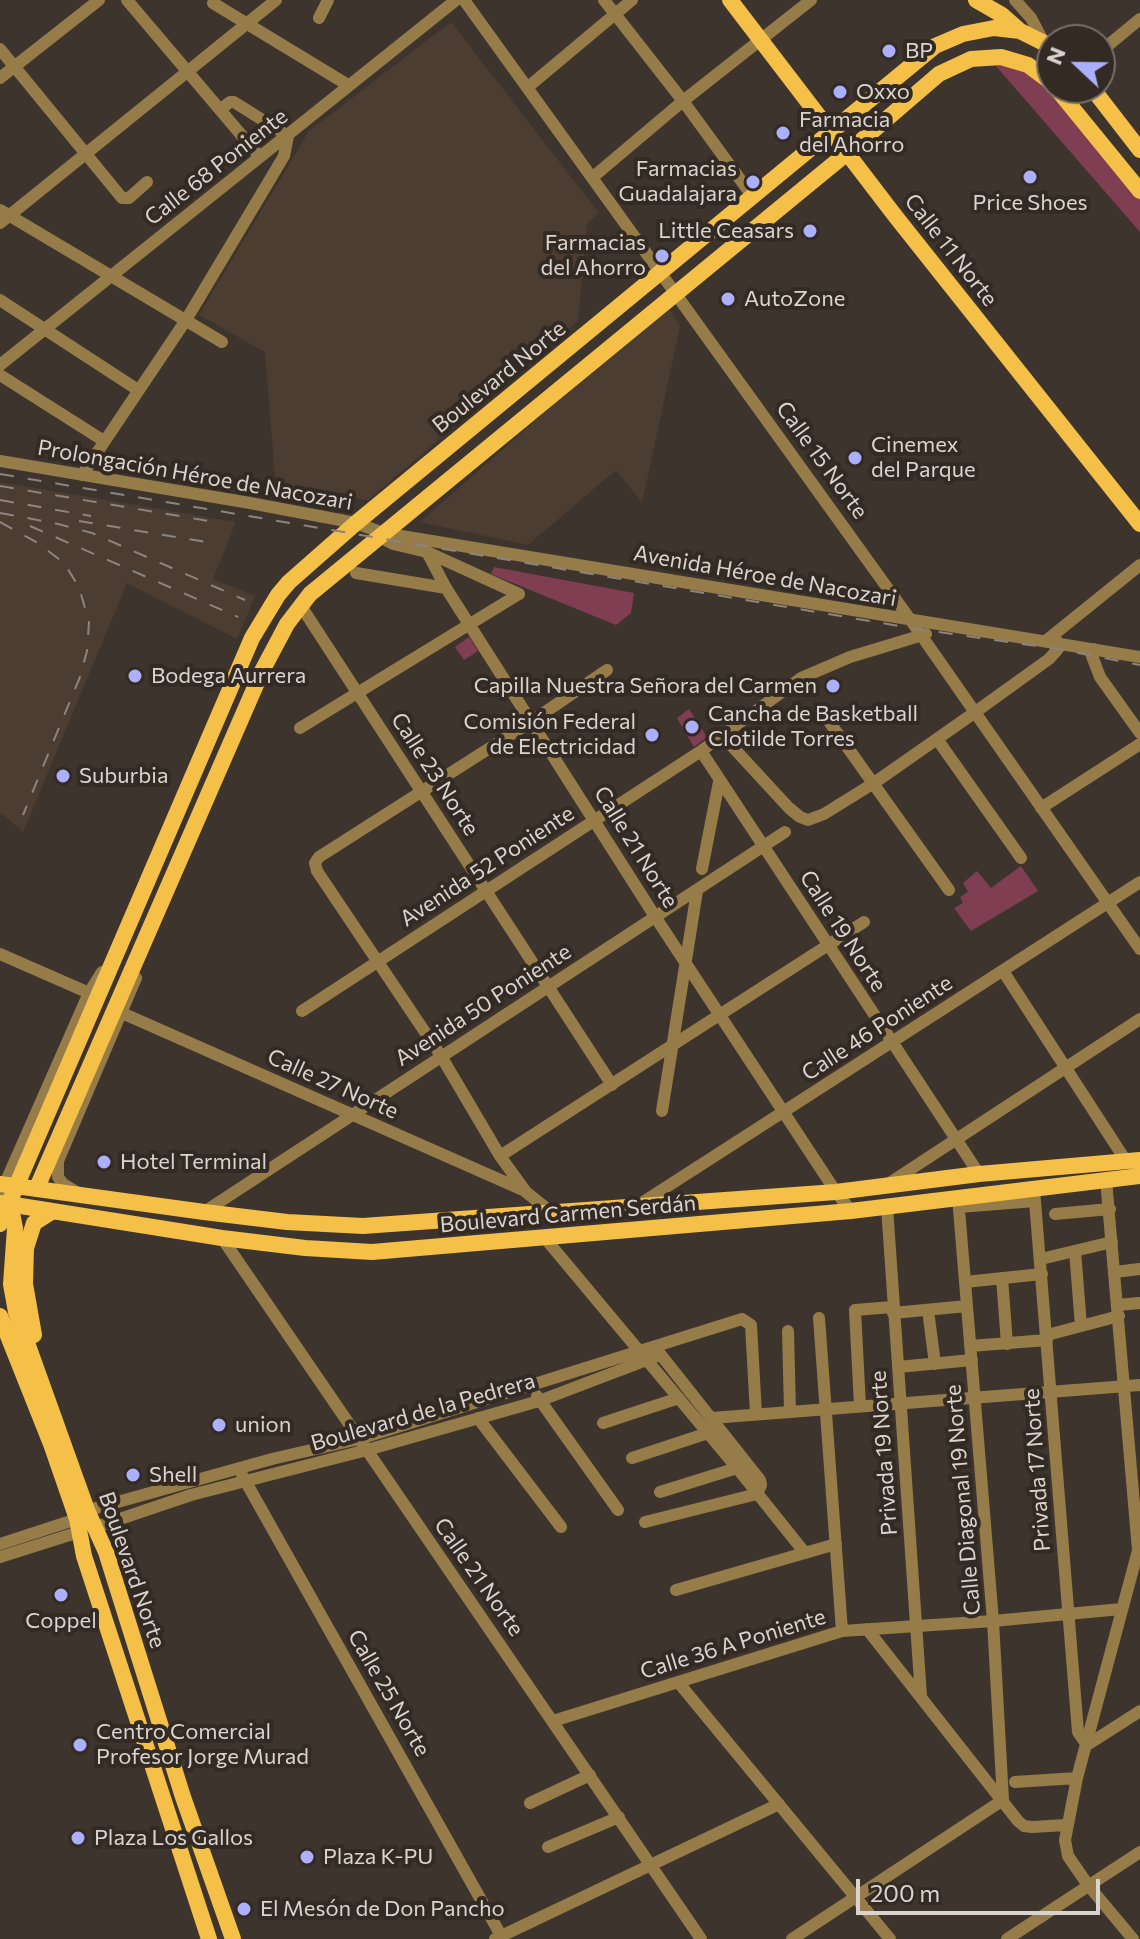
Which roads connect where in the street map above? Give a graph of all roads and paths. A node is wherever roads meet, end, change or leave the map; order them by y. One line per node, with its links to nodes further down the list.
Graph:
1 (99, 0): 24 (street)
2 (127, 0): 25 (street)
3 (276, 0): 17 (street)
4 (328, 0): 15 (street)
5 (456, 0): 28 (street, Calle 68 Poniente)
6 (464, 0): 29 (street, Calle 15 Norte)
7 (604, 0): 14 (street)
8 (632, 0): 14 (street)
9 (730, 0): 22 (main road, Calle 11 Norte)
10 (811, 0): 22 (street)
11 (976, 0): 19 (main road)
12 (1015, 0): 18 (street)
13 (213, 3): 17 (street)
14 (616, 14): 29 (street); 30 (street)
15 (319, 18)
16 (1140, 19): 21 (street)
17 (250, 23): 25 (street); 28 (street)
18 (1036, 26)
19 (1020, 31): 20 (main road, Boulevard Norte); 34 (main road, Boulevard Norte)
20 (1036, 38)
21 (1116, 39)
22 (760, 40): 30 (street); 34 (main road, Calle 11 Norte)
23 (0, 49): 24 (street)
24 (16, 66): 27 (street); 37 (street)
25 (188, 71): 33 (street); 37 (street)
26 (1036, 71): 38 (main road, Boulevard Norte)
27 (0, 78)
28 (348, 85): 35 (street, Calle 68 Poniente)
29 (528, 87): 40 (street, Calle 15 Norte)
30 (683, 101): 40 (street); 43 (street)
31 (1069, 104): 42 (main road, Boulevard Norte)
32 (1104, 104): 36 (main road)
33 (221, 109): 35 (street); 39 (street)
34 (831, 131): 38 (main road, Calle 11 Norte); 43 (main road, Boulevard Norte)
35 (288, 136): 39 (street, Calle 68 Poniente); 49 (street)
36 (1140, 150)
37 (87, 153): 41 (street); 44 (street)
38 (847, 153): 47 (main road, Boulevard Norte); 58 (main road, Calle 11 Norte)
39 (260, 157): 46 (street, Calle 68 Poniente)
40 (593, 177): 45 (street, Calle 15 Norte)
41 (147, 182)
42 (1140, 191)
43 (753, 197): 45 (main road, Boulevard Norte)
44 (3, 216): 46 (street)
45 (662, 273): 47 (street, Calle 15 Norte); 59 (main road, Boulevard Norte)
46 (111, 276): 49 (street); 50 (street, Calle 68 Poniente)
47 (676, 293): 59 (main road, Boulevard Norte); 65 (street, Calle 15 Norte)
48 (0, 300): 50 (street)
49 (186, 320): 51 (street); 54 (street)
50 (45, 328): 52 (street, Calle 68 Poniente); 54 (street)
51 (222, 342)
52 (0, 365)
53 (0, 375): 55 (street)
54 (138, 390): 55 (street)
55 (104, 441): 57 (street)
56 (0, 461): 57 (street, Prolongación Héroe de Nacozari)
57 (82, 475): 59 (street, Prolongación Héroe de Nacozari)
58 (1140, 524)
59 (372, 530): 60 (street); 64 (main road, Boulevard Norte); 65 (street, Avenida Héroe de Nacozari); 107 (main road, Boulevard Norte)
60 (427, 552): 63 (street, Calle 21 Norte); 66 (street)
61 (1140, 565): 69 (street)
62 (356, 573): 63 (street)
63 (446, 588): 66 (street, Calle 21 Norte)
64 (301, 606): 73 (street, Calle 23 Norte); 101 (main road, Boulevard Norte)
65 (912, 622): 67 (street, Avenida Héroe de Nacozari); 68 (street, Calle 15 Norte)
66 (470, 624): 73 (street); 76 (street, Calle 21 Norte)
67 (949, 627): 68 (street, Avenida 52 Poniente); 69 (street, Avenida Héroe de Nacozari)
68 (921, 636): 75 (street, Calle 15 Norte); 82 (street, Avenida 52 Poniente)
69 (1052, 641): 70 (street, Avenida Héroe de Nacozari); 75 (street)
70 (1094, 649): 71 (street, Avenida Héroe de Nacozari); 78 (street)
71 (1140, 657)
72 (607, 670): 76 (street)
73 (359, 692): 77 (street); 85 (street, Calle 23 Norte)
74 (823, 713): 84 (street)
75 (974, 713): 79 (street); 86 (street, Calle 15 Norte)
76 (532, 721): 85 (street); 87 (street, Calle 21 Norte)
77 (300, 728)
78 (1140, 733)
79 (937, 739): 84 (street); 90 (street)
80 (729, 743): 84 (street)
81 (1140, 744): 86 (street)
82 (701, 751): 83 (street, Calle 19 Norte); 87 (street, Avenida 52 Poniente)
83 (719, 782): 89 (street, Calle 19 Norte); 91 (street)
84 (874, 783): 94 (street)
85 (423, 792): 93 (street, Calle 23 Norte); 104 (street)
86 (1041, 808): 96 (street, Calle 15 Norte)
87 (595, 818): 93 (street, Avenida 52 Poniente); 97 (street, Calle 21 Norte)
88 (785, 832): 89 (street, Avenida 50 Poniente)
89 (763, 846): 95 (street, Avenida 50 Poniente); 99 (street, Calle 19 Norte)
90 (1021, 858)
91 (702, 869)
92 (1140, 882): 96 (street, Calle 46 Poniente)
93 (486, 890): 104 (street, Avenida 52 Poniente); 106 (street, Calle 23 Norte)
94 (949, 890)
95 (697, 891): 97 (street, Avenida 50 Poniente); 103 (street)
96 (1109, 902): 100 (street, Calle 15 Norte); 105 (street, Calle 46 Poniente)
97 (656, 918): 103 (street, Calle 21 Norte); 106 (street, Avenida 50 Poniente)
98 (864, 922): 99 (street)
99 (829, 946): 110 (street); 112 (street, Calle 19 Norte)
100 (1140, 949)
101 (141, 951): 109 (street, Boulevard Norte); 126 (main road, Boulevard Norte)
102 (0, 954): 107 (street)
103 (685, 959): 110 (street, Calle 21 Norte); 113 (street)
104 (378, 961): 108 (street, Avenida 52 Poniente); 114 (street)
105 (1003, 971): 112 (street, Calle 46 Poniente); 115 (street)
106 (548, 986): 114 (street, Avenida 50 Poniente); 116 (street, Calle 23 Norte)
107 (94, 995): 128 (street, Boulevard Norte); 141 (main road, Boulevard Norte)
108 (302, 1011)
109 (122, 1013): 119 (street, Calle 27 Norte); 132 (street, Boulevard Norte)
110 (721, 1016): 113 (street); 118 (street, Calle 21 Norte)
111 (1140, 1019): 115 (street)
112 (892, 1042): 118 (street, Calle 46 Poniente); 120 (street, Calle 19 Norte)
113 (671, 1047): 116 (street); 117 (street)
114 (441, 1056): 119 (street, Avenida 50 Poniente); 121 (street)
115 (1066, 1068): 120 (street); 122 (street)
116 (612, 1085): 121 (street)
117 (662, 1111)
118 (783, 1112): 130 (street, Calle 21 Norte); 135 (street, Calle 46 Poniente)
119 (351, 1115): 129 (street, Calle 27 Norte); 139 (street, Avenida 50 Poniente)
120 (956, 1139): 123 (street, Calle 19 Norte); 127 (street)
121 (500, 1156): 129 (street)
122 (1133, 1161): 123 (main road, Boulevard Carmen Serdán)
123 (979, 1174): 127 (main road, Boulevard Carmen Serdán)
124 (1140, 1176): 125 (main road, Boulevard Carmen Serdán)
125 (1106, 1180): 131 (main road, Boulevard Carmen Serdán); 136 (street)
126 (39, 1183)
127 (888, 1184): 130 (main road, Boulevard Carmen Serdán)
128 (1, 1188): 132 (main road, Boulevard Carmen Serdán)
129 (526, 1192): 140 (street)
130 (836, 1192): 135 (main road, Boulevard Carmen Serdán); 138 (street, Calle 21 Norte)
131 (1035, 1195): 133 (main road, Boulevard Carmen Serdán); 148 (street, Privada 17 Norte)
132 (88, 1198): 139 (main road, Boulevard Carmen Serdán)
133 (958, 1202): 134 (main road, Boulevard Carmen Serdán); 153 (street, Calle Diagonal 19 Norte)
134 (887, 1207): 138 (main road, Boulevard Carmen Serdán); 156 (street, Privada 19 Norte)
135 (634, 1208): 140 (main road, Boulevard Carmen Serdán)
136 (1110, 1209): 142 (street); 146 (street)
137 (53, 1211): 141 (main road, Boulevard Carmen Serdán); 145 (main road, Boulevard Carmen Serdán); 196 (main road)
138 (851, 1211): 143 (main road, Boulevard Carmen Serdán)
139 (204, 1212): 140 (main road, Boulevard Carmen Serdán)
140 (558, 1212): 143 (main road)
141 (9, 1214): 159 (main road, Boulevard Norte)
142 (1055, 1214)
143 (566, 1235): 144 (main road, Boulevard Carmen Serdán)
144 (544, 1237): 145 (main road, Boulevard Carmen Serdán); 167 (street)
145 (222, 1238): 189 (street, Calle 21 Norte)
146 (1112, 1242): 147 (street); 150 (street)
147 (1075, 1251): 148 (street); 161 (street)
148 (1041, 1259): 151 (street, Privada 17 Norte)
149 (1139, 1269): 150 (street)
150 (1115, 1272): 158 (street)
151 (1042, 1274): 152 (street); 163 (street, Privada 17 Norte)
152 (1002, 1278): 153 (street); 165 (street)
153 (965, 1282): 155 (street, Calle Diagonal 19 Norte)
154 (1139, 1303): 158 (street)
155 (967, 1306): 157 (street); 166 (street, Calle Diagonal 19 Norte)
156 (892, 1310): 157 (street); 172 (street, Privada 19 Norte); 181 (street)
157 (928, 1310): 171 (street)
158 (1118, 1311): 161 (street); 175 (street)
159 (10, 1318): 201 (main road, Boulevard Norte); 205 (main road, Boulevard Norte)
160 (819, 1318): 182 (street)
161 (1081, 1326): 163 (street)
162 (788, 1331): 183 (street)
163 (1047, 1338): 165 (street); 176 (street, Privada 17 Norte)
164 (0, 1342): 201 (main road)
165 (1007, 1344): 166 (street)
166 (970, 1346): 169 (street, Calle Diagonal 19 Norte)
167 (637, 1350): 168 (street, Boulevard de la Pedrera); 170 (street); 173 (street, Boulevard de la Pedrera)
168 (657, 1350): 170 (street, Boulevard de la Pedrera); 184 (street); 186 (street)
169 (972, 1360): 171 (street); 178 (street, Calle Diagonal 19 Norte)
170 (647, 1362): 177 (street); 179 (street, Boulevard de la Pedrera)
171 (935, 1364): 172 (street)
172 (898, 1367): 180 (street, Privada 19 Norte)
173 (533, 1385): 179 (street); 189 (street, Boulevard de la Pedrera)
174 (1140, 1385): 175 (street)
175 (1125, 1386): 176 (street); 204 (street)
176 (1051, 1392): 178 (street); 211 (street, Privada 17 Norte)
177 (679, 1398): 187 (street); 188 (street)
178 (974, 1398): 180 (street); 212 (street, Calle Diagonal 19 Norte)
179 (539, 1401): 185 (street, Boulevard de la Pedrera); 197 (street)
180 (901, 1403): 181 (street); 213 (street, Privada 19 Norte)
181 (860, 1406): 182 (street)
182 (826, 1409): 183 (street); 203 (street)
183 (790, 1411): 184 (street)
184 (756, 1414): 186 (street)
185 (478, 1418): 189 (street, Boulevard de la Pedrera); 200 (street)
186 (712, 1418): 195 (street)
187 (603, 1423)
188 (708, 1433): 190 (street); 191 (street)
189 (363, 1445): 192 (street, Boulevard de la Pedrera); 193 (street, Boulevard de la Pedrera); 219 (street, Calle 21 Norte)
190 (632, 1458)
191 (737, 1468): 194 (street); 195 (street)
192 (238, 1469): 193 (street, Calle 25 Norte); 196 (street, Boulevard de la Pedrera)
193 (246, 1481): 199 (street, Boulevard de la Pedrera); 234 (street, Calle 25 Norte)
194 (660, 1492)
195 (757, 1494): 198 (street); 206 (street)
196 (96, 1508): 199 (main road)
197 (618, 1510)
198 (645, 1522)
199 (102, 1525): 205 (main road)
200 (561, 1527)
201 (76, 1530): 202 (street); 207 (street); 235 (main road, Boulevard Norte)
202 (0, 1544)
203 (836, 1544): 206 (street); 215 (street)
204 (1139, 1549): 208 (street)
205 (106, 1552): 236 (main road, Boulevard Norte)
206 (805, 1553): 209 (street)
207 (0, 1557)
208 (1134, 1576): 210 (street)
209 (676, 1590)
210 (1121, 1609): 211 (street, Calle 36 A Poniente); 220 (street)
211 (1067, 1614): 212 (street, Calle 36 A Poniente); 220 (street, Privada 17 Norte)
212 (993, 1621): 213 (street, Calle 36 A Poniente); 224 (street, Calle Diagonal 19 Norte)
213 (916, 1625): 214 (street, Calle 36 A Poniente); 217 (street, Privada 19 Norte)
214 (867, 1629): 215 (street, Calle 36 A Poniente); 217 (street)
215 (842, 1631): 216 (street, Calle 36 A Poniente)
216 (678, 1682): 219 (street, Calle 36 A Poniente); 226 (street)
217 (921, 1696): 224 (street)
218 (1140, 1711): 220 (street)
219 (553, 1721): 221 (street, Calle 21 Norte)
220 (1087, 1745): 222 (street)
221 (590, 1775): 225 (street); 227 (street, Calle 21 Norte)
222 (1077, 1778): 223 (street); 228 (street)
223 (1015, 1782)
224 (1003, 1800): 228 (street); 233 (street)
225 (530, 1803)
226 (779, 1804): 231 (street); 233 (street)
227 (619, 1817): 229 (street); 231 (street, Calle 21 Norte)
228 (1066, 1825): 232 (street)
229 (548, 1847)
230 (1140, 1852): 232 (street)
231 (649, 1865): 234 (street); 237 (street, Calle 21 Norte)
232 (1088, 1885): 240 (street); 241 (street)
233 (855, 1899): 238 (street); 239 (street)
234 (499, 1938)
235 (209, 1939)
236 (233, 1939)
237 (701, 1939)
238 (792, 1939)
239 (890, 1939)
240 (1007, 1939)
241 (1133, 1939)

